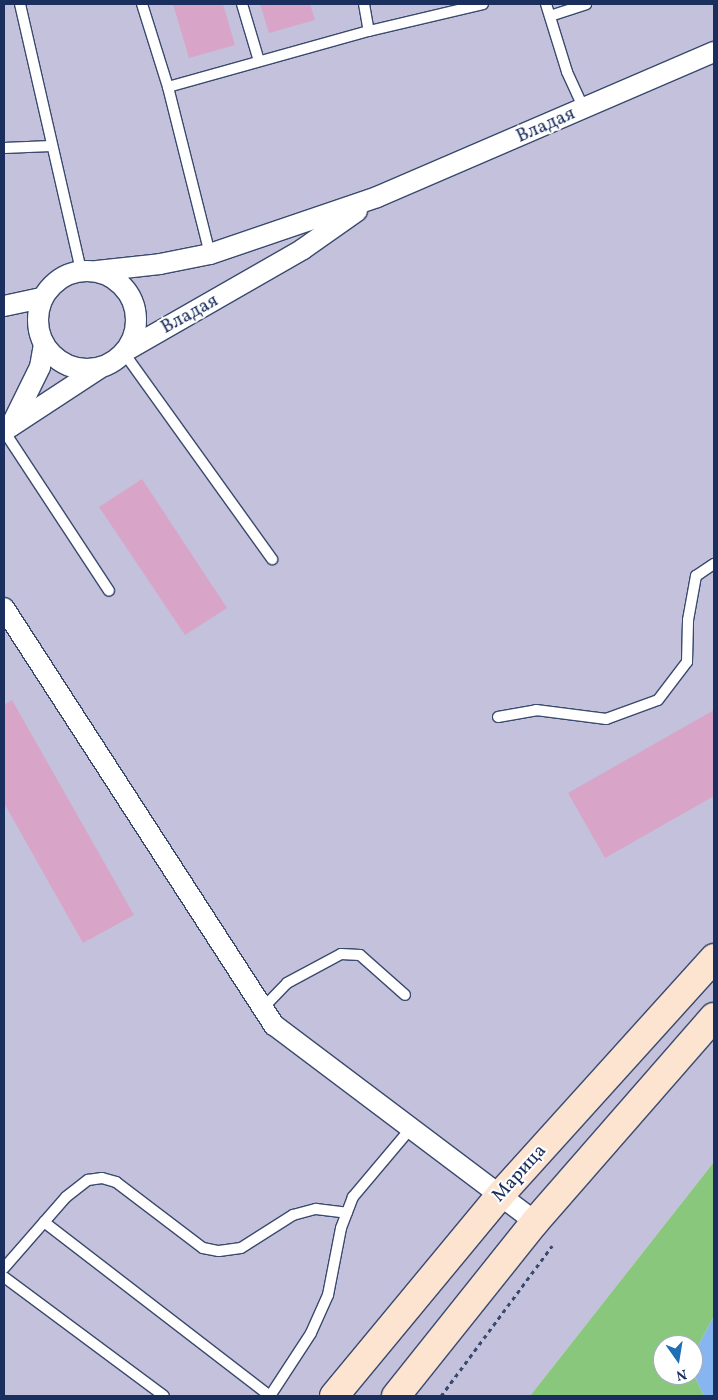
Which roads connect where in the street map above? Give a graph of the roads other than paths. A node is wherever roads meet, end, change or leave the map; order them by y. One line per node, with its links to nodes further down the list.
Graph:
1 (20, 4): 14 (lane)
2 (142, 4): 12 (lane)
3 (242, 4): 11 (lane)
4 (364, 4): 9 (lane)
5 (483, 4): 9 (lane)
6 (546, 4): 8 (lane)
7 (586, 4): 8 (lane)
8 (550, 16): 13 (lane)
9 (370, 31): 11 (lane)
10 (714, 52): 13 (street, Владая)
11 (259, 61): 12 (lane)
12 (168, 87): 17 (lane)
13 (584, 109): 16 (street, Владая)
14 (51, 146): 15 (lane); 18 (lane)
15 (4, 148)
16 (377, 197): 17 (street, Владая); 22 (street, Владая)
17 (210, 254): 18 (street, Владая)
18 (89, 271): 19 (street, Владая); 22 (street, Владая)
19 (42, 298): 20 (street); 21 (street)
20 (4, 306)
21 (44, 345): 23 (street); 24 (street)
22 (126, 351): 23 (street, Владая); 25 (lane)
23 (100, 368): 24 (street, Владая)
24 (6, 429): 27 (lane)
25 (272, 559)
26 (714, 564): 29 (lane)
27 (109, 592)
28 (4, 608): 32 (street)
29 (498, 717)
30 (714, 958): 35 (street, Марица)
31 (405, 995): 32 (lane)
32 (262, 1009): 34 (street)
33 (714, 1017): 38 (street)
34 (412, 1126): 35 (street); 36 (lane)
35 (501, 1194): 38 (street); 43 (street, Марица)
36 (347, 1213): 37 (lane); 42 (lane)
37 (44, 1222): 39 (lane); 42 (lane)
38 (535, 1222): 44 (street)
39 (4, 1268)
40 (4, 1277): 41 (lane)
41 (164, 1396)
42 (270, 1396)
43 (334, 1396)
44 (396, 1396)

